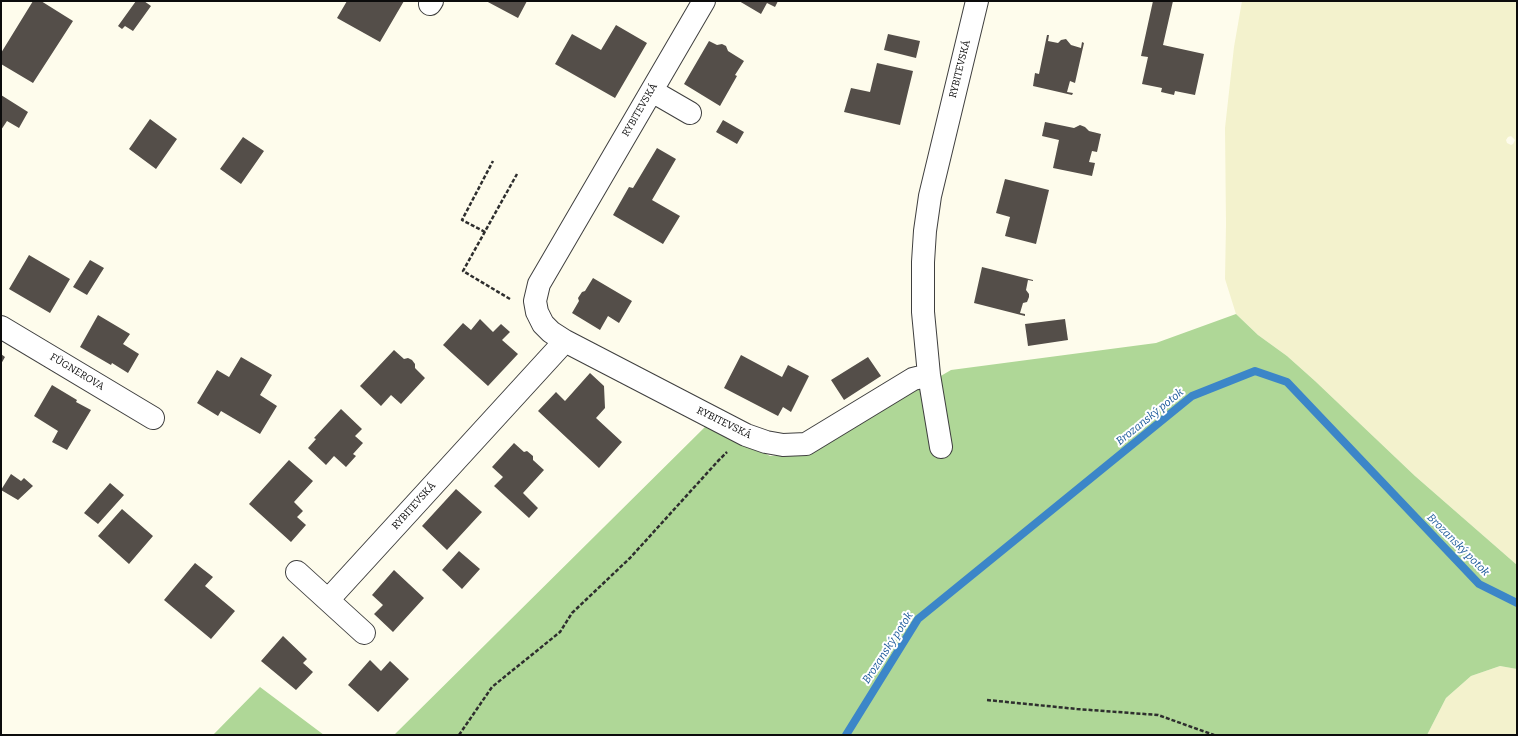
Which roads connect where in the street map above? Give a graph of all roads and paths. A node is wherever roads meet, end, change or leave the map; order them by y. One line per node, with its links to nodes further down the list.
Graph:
1 (704, 1): 3 (street, RYBITEVSKÁ)
2 (977, 1): 11 (street, RYBITEVSKÁ)
3 (652, 91): 4 (street); 8 (street, RYBITEVSKÁ)
4 (690, 113)
5 (493, 161): 7 (path)
6 (517, 174): 7 (path)
7 (485, 232): 8 (path)
8 (537, 312): 10 (street, RYBITEVSKÁ)
9 (1, 327): 12 (street, FÜGNEROVA)
10 (565, 341): 13 (street, RYBITEVSKÁ); 16 (street, RYBITEVSKÁ)
11 (929, 375): 13 (street, RYBITEVSKÁ); 14 (street, RYBITEVSKÁ)
12 (153, 418)
13 (746, 435): 19 (path)
14 (941, 447)
15 (297, 572): 16 (street)
16 (328, 600): 17 (street)
17 (364, 633)
18 (987, 700): 20 (path)
19 (459, 735)
20 (1214, 735)

